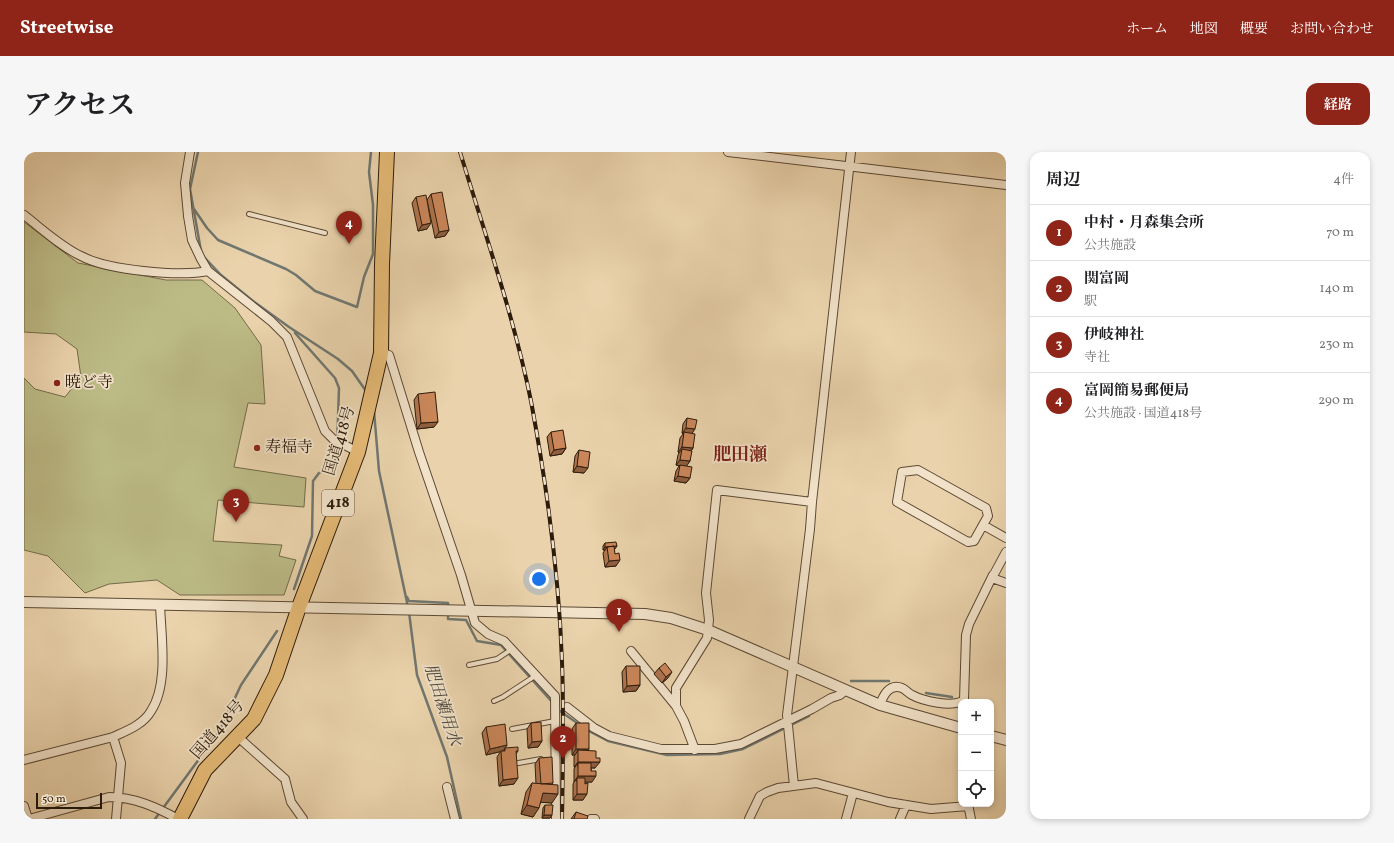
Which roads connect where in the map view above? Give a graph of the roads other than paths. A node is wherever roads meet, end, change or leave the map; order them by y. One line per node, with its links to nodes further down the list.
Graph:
1 (190, 152): 10 (street)
2 (387, 152): 11 (highway, 国道418号 / 418)
3 (728, 152): 5 (street)
4 (851, 152): 5 (street)
5 (850, 167): 6 (street); 13 (street)
6 (1006, 185)
7 (249, 214): 9 (lane)
8 (24, 215): 10 (street)
9 (325, 233)
10 (208, 271): 12 (street)
11 (381, 353): 12 (highway, 国道418号 / 418); 22 (street)
12 (358, 452): 21 (highway, 国道418号 / 418)
13 (812, 502): 23 (street); 27 (street)
14 (983, 525): 14 (street); 15 (street)
15 (1006, 538)
16 (1006, 552): 17 (street)
17 (992, 578): 18 (street); 31 (street)
18 (1006, 583)
19 (24, 602): 20 (street)
20 (160, 604): 21 (street); 38 (street)
21 (299, 607): 22 (street); 39 (highway, 国道418号 / 418)
22 (470, 611): 23 (street); 24 (street)
23 (708, 630): 27 (street); 32 (street)
24 (512, 650): 26 (lane); 28 (street)
25 (631, 652): 32 (street)
26 (470, 665)
27 (794, 668): 29 (street); 35 (street)
28 (535, 676): 30 (lane); 34 (street)
29 (846, 690): 31 (street); 35 (street)
30 (494, 701)
31 (880, 705): 36 (street)
32 (676, 706): 42 (street)
33 (567, 707): 42 (street)
34 (555, 721): 37 (lane); 43 (street)
35 (787, 721): 42 (street); 46 (street)
36 (958, 727)
37 (512, 729)
38 (113, 737): 44 (street); 49 (street)
39 (238, 737): 56 (highway, 国道418号 / 418); 57 (street)
40 (994, 737): 41 (street)
41 (1006, 740)
42 (694, 750)
43 (556, 759): 45 (lane); 59 (street)
44 (24, 760)
45 (512, 764)
46 (794, 786): 48 (street); 62 (street)
47 (447, 787): 58 (street)
48 (853, 793): 50 (street); 63 (street)
49 (118, 797): 54 (street); 55 (street); 56 (street)
50 (906, 805): 52 (street); 64 (street)
51 (24, 806): 54 (street)
52 (958, 806)
53 (968, 807): 65 (street)
54 (29, 819)
55 (116, 819)
56 (179, 819)
57 (303, 819)
58 (455, 819)
59 (556, 819)
60 (591, 819): 61 (street)
61 (595, 819)
62 (749, 819)
63 (846, 819)
64 (900, 819)
65 (971, 819)

